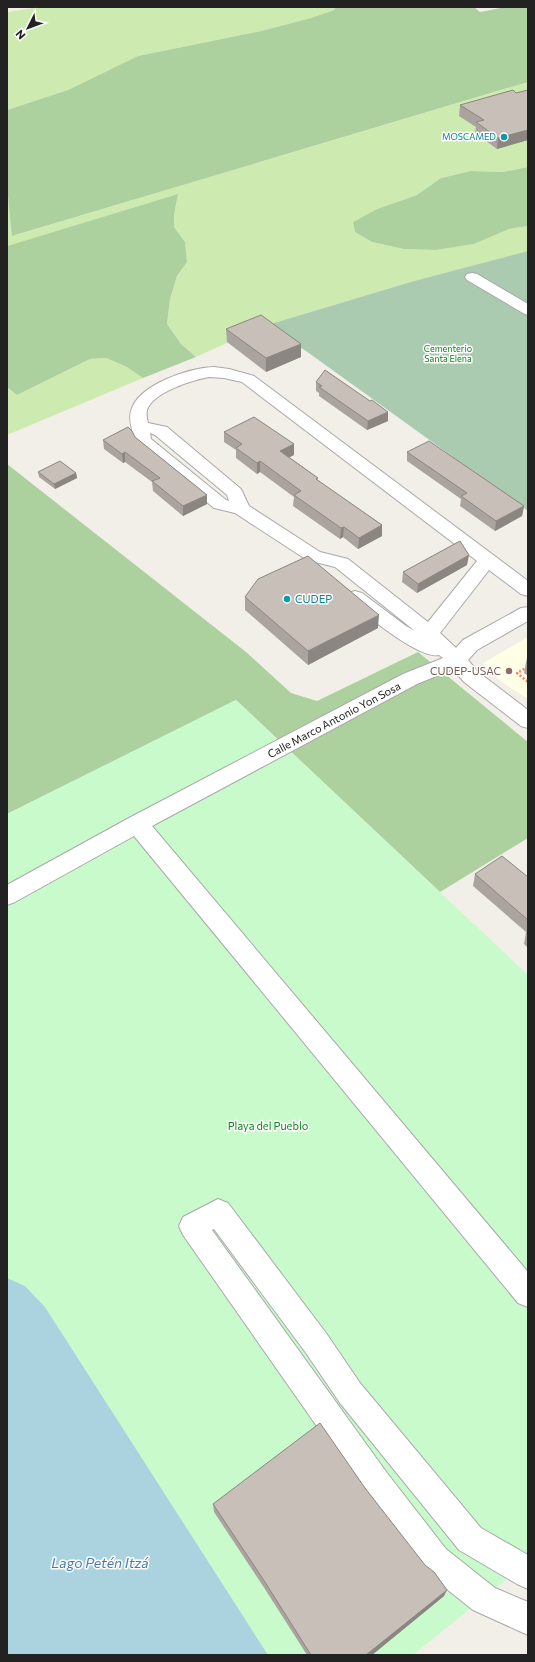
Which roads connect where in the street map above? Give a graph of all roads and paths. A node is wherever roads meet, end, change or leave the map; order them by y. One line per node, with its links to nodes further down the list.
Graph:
1 (472, 277): 2 (street)
2 (528, 310)
3 (314, 556): 4 (street); 7 (street); 8 (street)
4 (488, 560): 5 (street); 7 (street)
5 (528, 590)
6 (528, 613): 8 (street, Calle Marco Antonio Yon Sosa)
7 (429, 634): 8 (street)
8 (457, 660): 11 (street); 12 (street, Calle Marco Antonio Yon Sosa)
9 (528, 667): 10 (path)
10 (528, 682)
11 (528, 720)
12 (137, 824): 13 (street, Calle Marco Antonio Yon Sosa); 14 (street)
13 (7, 896)
14 (528, 1293)
15 (350, 1393): 16 (street); 16 (street); 17 (street)
16 (323, 1411): 18 (street)
17 (528, 1573)
18 (528, 1619)

